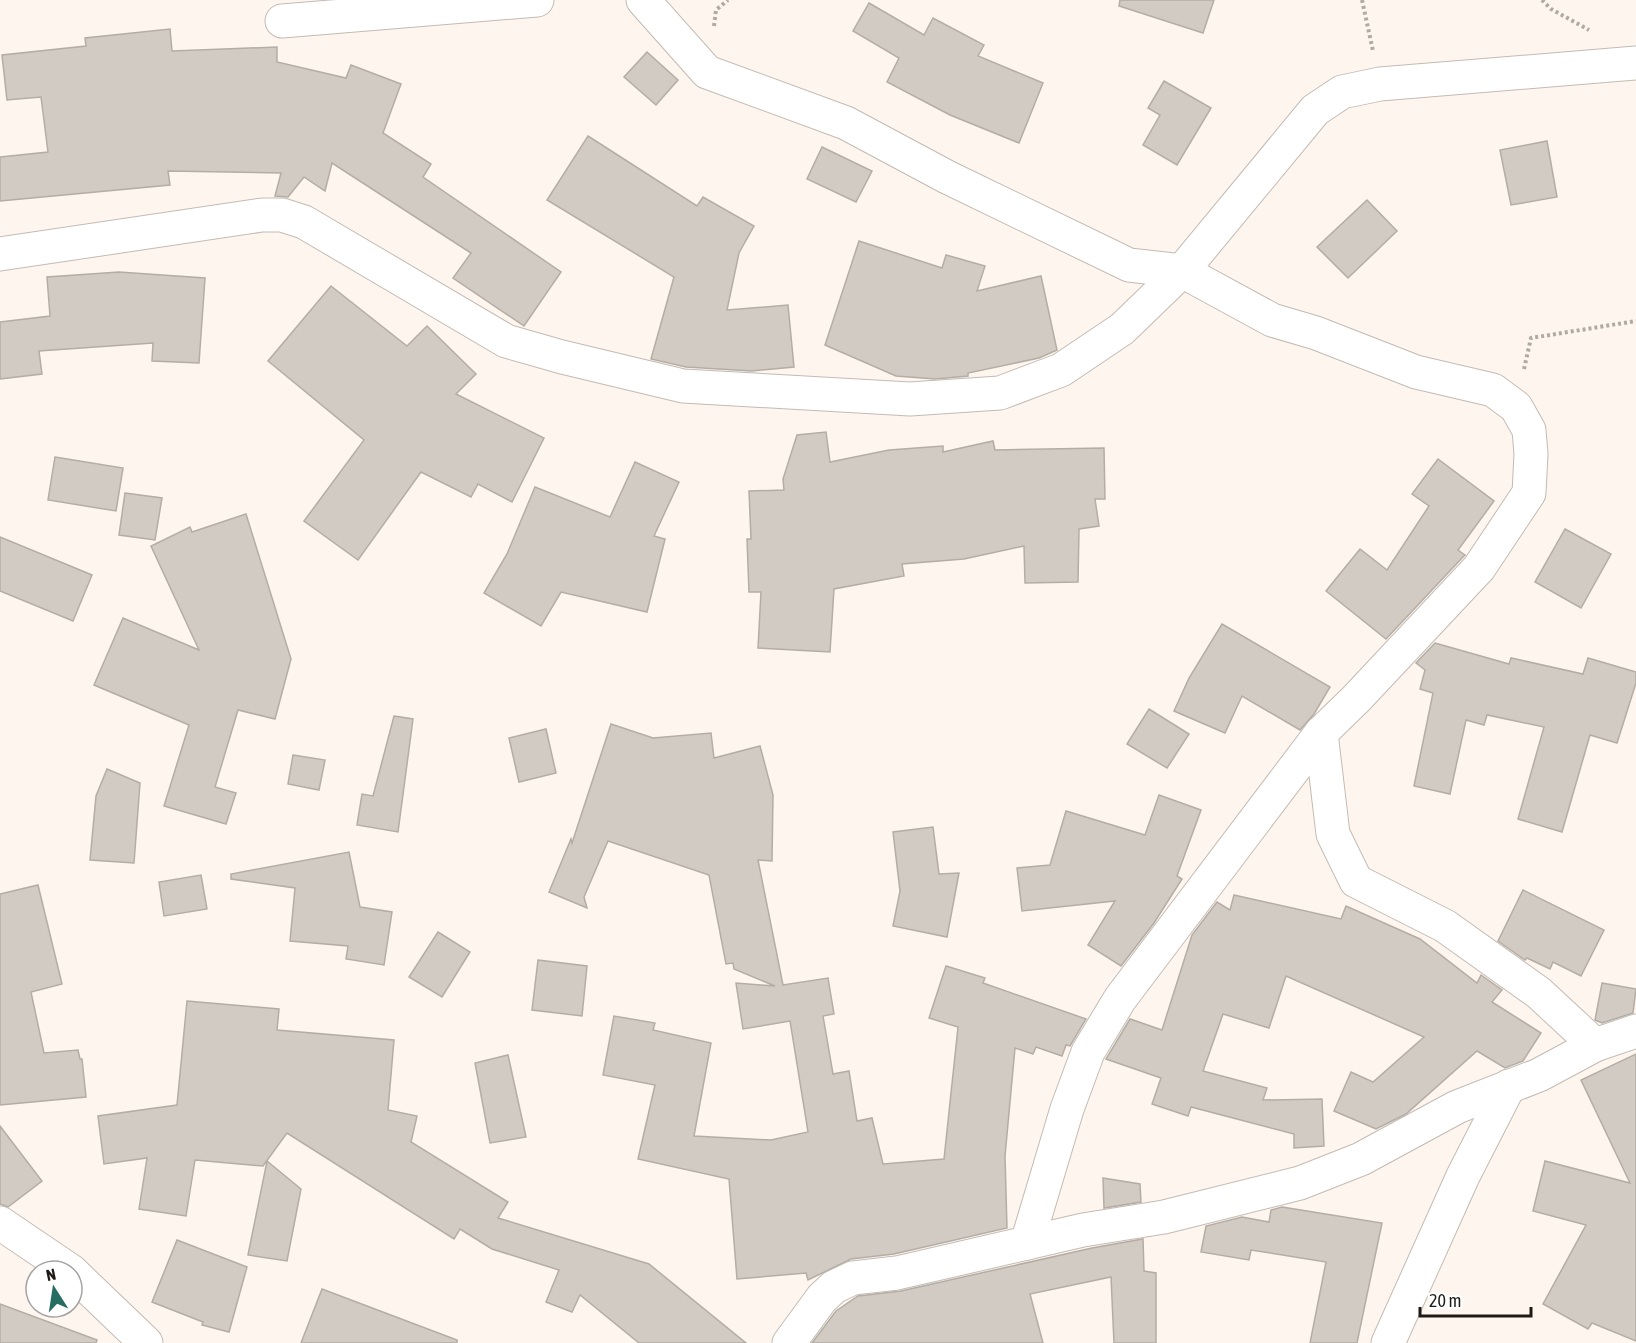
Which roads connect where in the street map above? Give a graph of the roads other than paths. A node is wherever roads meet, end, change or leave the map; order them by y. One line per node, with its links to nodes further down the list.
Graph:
1 (537, 0): 3 (street)
2 (643, 0): 6 (street)
3 (282, 21)
4 (1636, 63): 6 (street)
5 (0, 254): 6 (street)
6 (1182, 272): 7 (street)
7 (1321, 733): 9 (street); 12 (street)
8 (1636, 1031): 9 (street)
9 (1595, 1045): 10 (street)
10 (1509, 1086): 12 (street); 17 (street)
11 (0, 1223): 13 (street)
12 (1027, 1243): 16 (street)
13 (54, 1259)
14 (84, 1283): 15 (street)
15 (146, 1343)
16 (789, 1343)
17 (1388, 1343)

